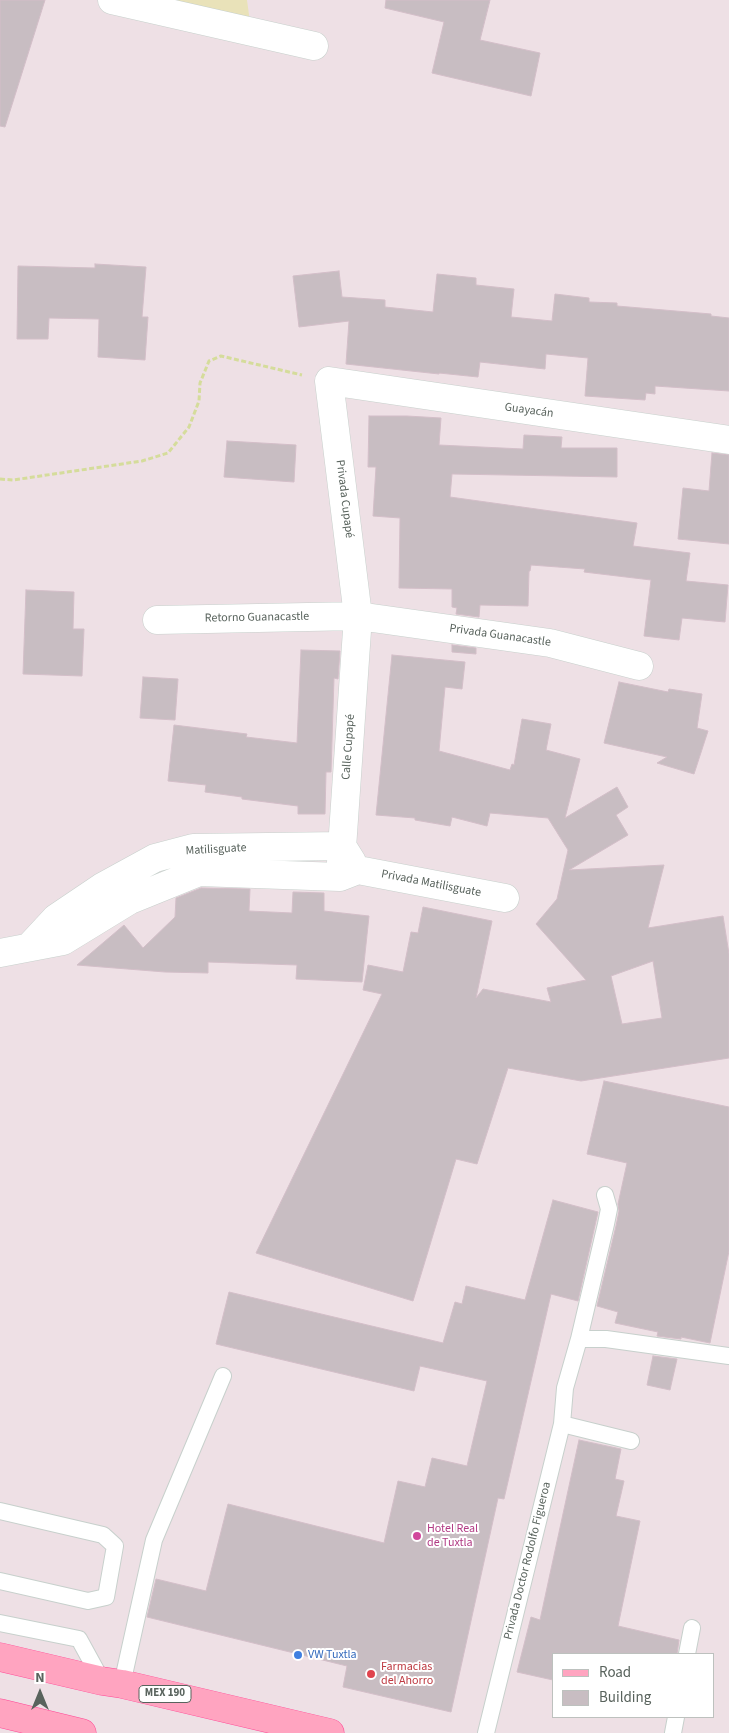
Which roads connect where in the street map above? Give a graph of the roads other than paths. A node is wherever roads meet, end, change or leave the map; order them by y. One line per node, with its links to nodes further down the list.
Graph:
1 (112, 0): 2 (street)
2 (314, 46)
3 (329, 382): 4 (street, Guayacán); 5 (street, Privada Cupapé)
4 (729, 440)
5 (358, 616): 6 (street, Retorno Guanacastle); 7 (street, Privada Guanacastle); 8 (street, Calle Cupapé)
6 (157, 620)
7 (639, 666)
8 (342, 846): 9 (street, Calle Cupapé); 11 (street, Matilisguate)
9 (349, 873): 10 (street, Privada Matilisguate); 11 (street, Matilisguate)
10 (505, 898)
11 (30, 946): 12 (street, Matilisguate)
12 (0, 953)
13 (605, 1195): 14 (lane, Privada Doctor Rodolfo Figueroa)
14 (579, 1340): 15 (lane); 17 (lane, Privada Doctor Rodolfo Figueroa)
15 (729, 1356)
16 (224, 1376): 25 (lane)
17 (562, 1424): 18 (lane); 30 (lane, Privada Doctor Rodolfo Figueroa)
18 (630, 1441)
19 (0, 1512): 20 (lane)
20 (0, 1581)
21 (0, 1623): 25 (lane)
22 (692, 1628): 23 (lane)
23 (687, 1653)
24 (0, 1657): 25 (main road, MEX 190)
25 (112, 1682): 29 (main road, MEX 190)
26 (0, 1713): 28 (main road)
27 (676, 1718): 31 (lane)
28 (82, 1733)
29 (330, 1733)
30 (486, 1733)
31 (673, 1733)

